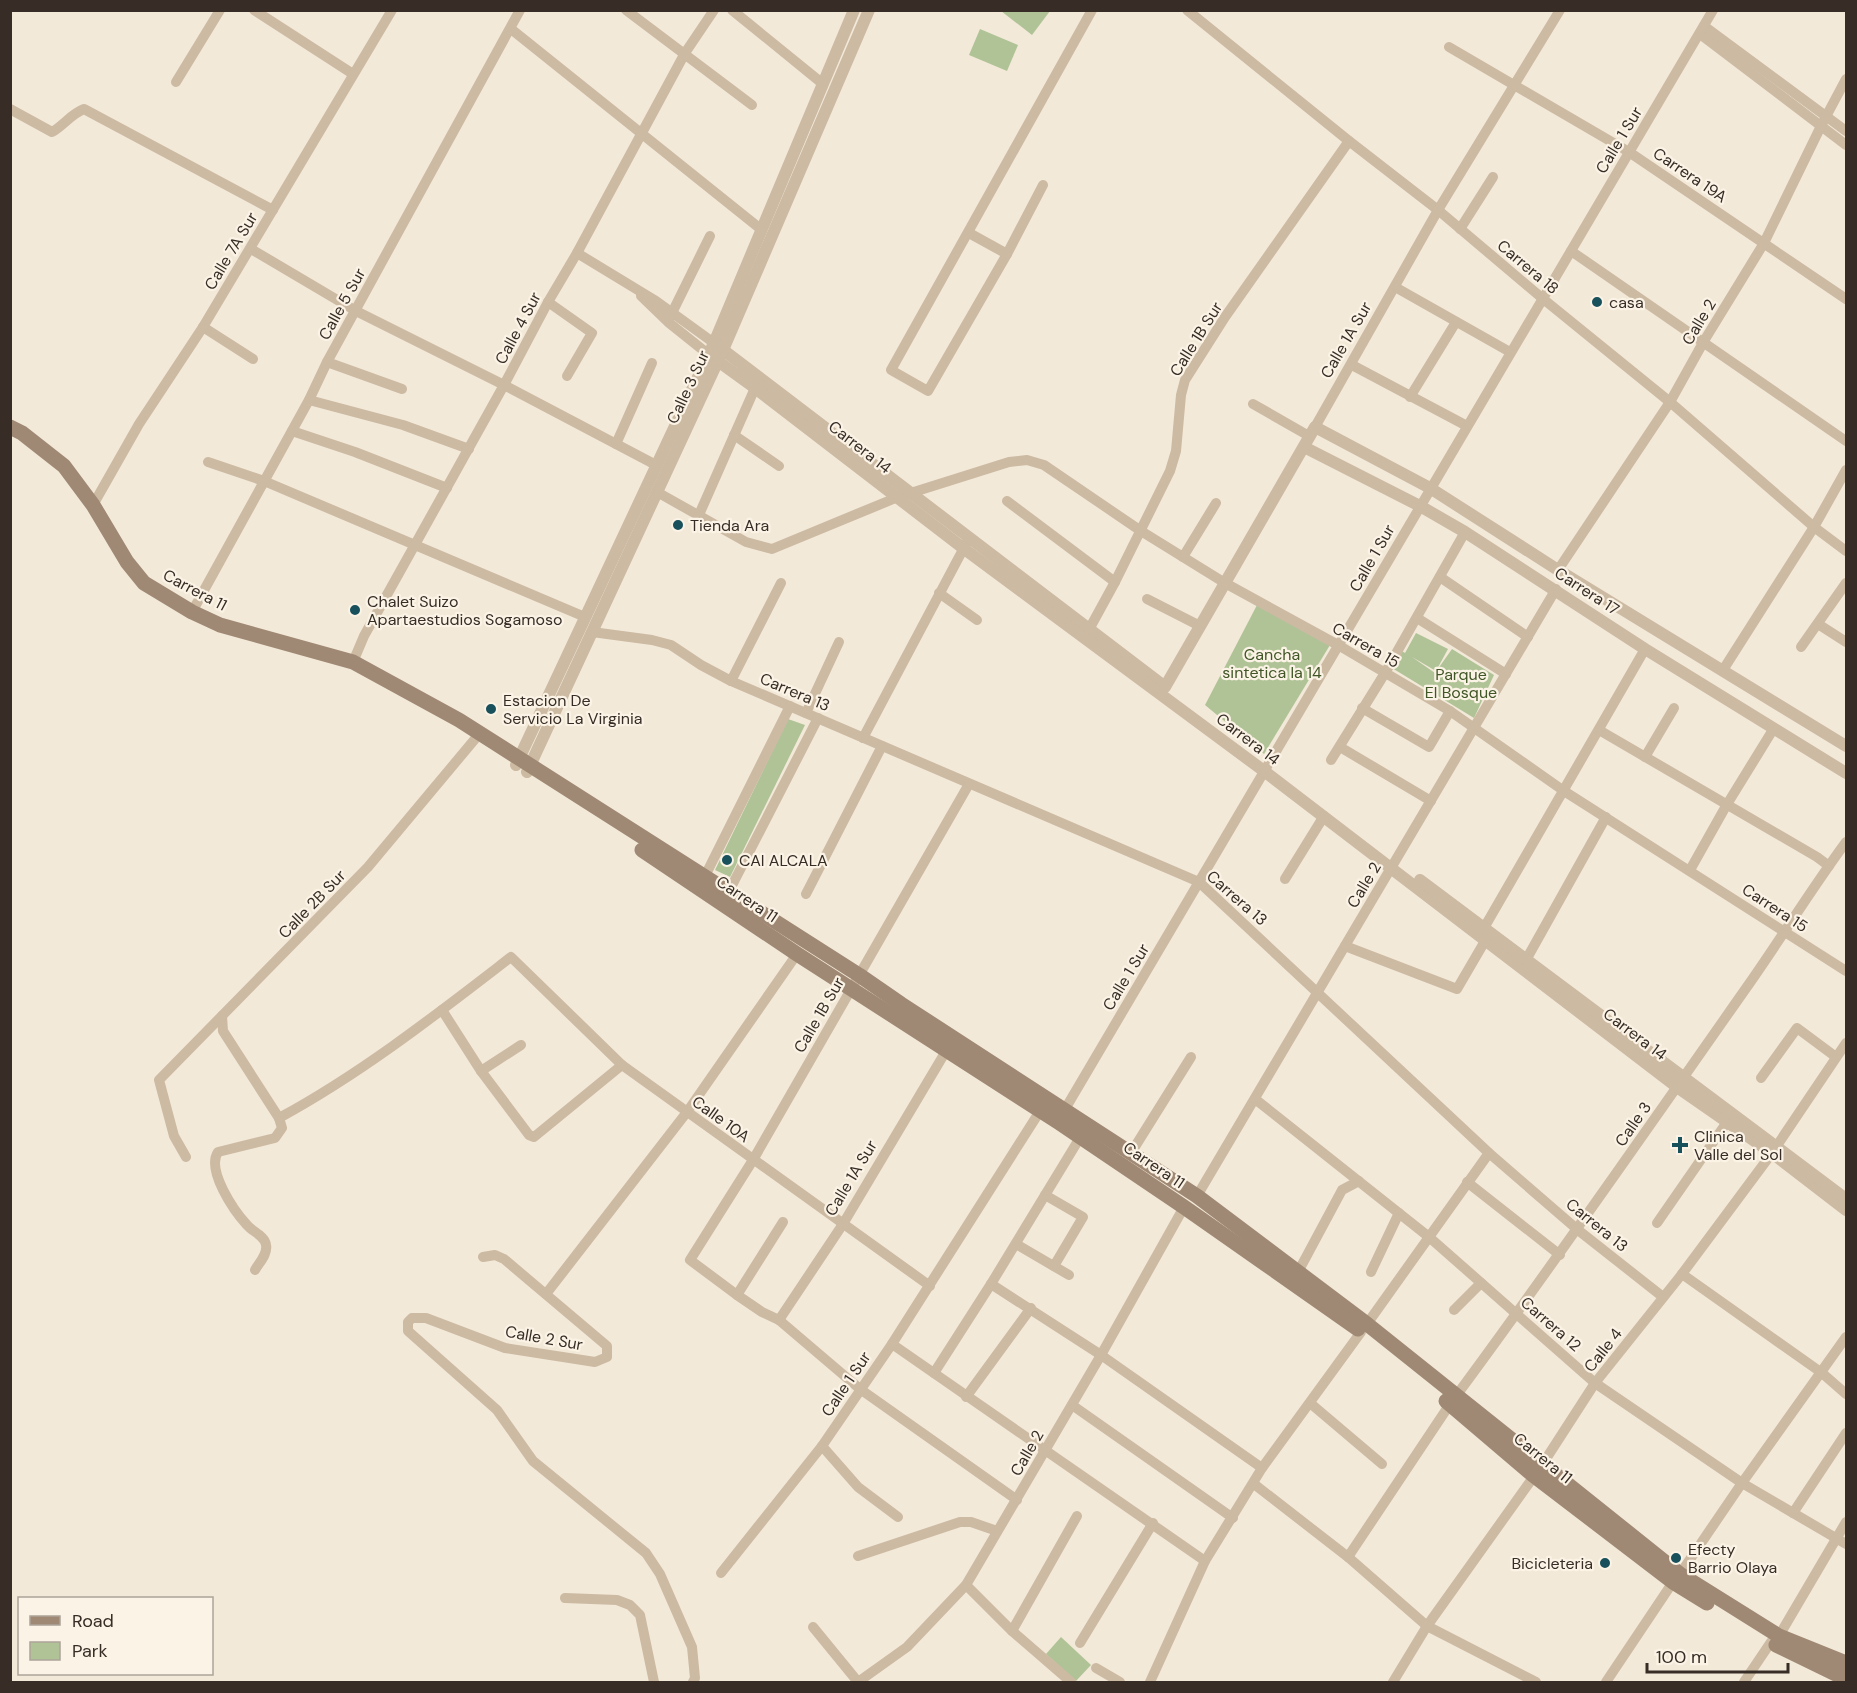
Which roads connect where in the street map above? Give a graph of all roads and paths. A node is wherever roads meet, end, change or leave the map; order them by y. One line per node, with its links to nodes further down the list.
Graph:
1 (220, 10): 21 (street)
2 (254, 10): 19 (street)
3 (392, 10): 19 (street, Calle 7A Sur)
4 (520, 10): 14 (street, Calle 5 Sur)
5 (626, 10): 17 (street)
6 (714, 10): 17 (street, Calle 4 Sur)
7 (732, 10): 22 (street)
8 (854, 10): 18 (street, Calle 3 Sur)
9 (868, 10): 18 (street, Calle 3 Sur)
10 (1092, 10): 38 (street)
11 (1187, 10): 29 (street, Carrera 18)
12 (1560, 10): 23 (street, Calle 1A Sur)
13 (1713, 10): 15 (street, Calle 1 Sur)
14 (511, 28): 28 (street); 49 (street, Calle 5 Sur)
15 (1702, 30): 26 (street); 31 (street, Calle 1 Sur)
16 (1449, 47): 23 (street, Carrera 19A)
17 (685, 53): 24 (street); 28 (street, Calle 4 Sur)
18 (842, 57): 22 (street, Calle 3 Sur); 54 (street, Calle 3 Sur)
19 (353, 74): 34 (street, Calle 7A Sur)
20 (1846, 79): 26 (street, Calle 2)
21 (176, 82)
22 (823, 84): 37 (street, Calle 3 Sur)
23 (1514, 85): 31 (street, Carrera 19A); 35 (street, Calle 1A Sur)
24 (752, 105)
25 (10, 109): 34 (street)
26 (1823, 121): 27 (street); 30 (street); 40 (street, Calle 2)
27 (1846, 131)
28 (643, 133): 37 (street); 43 (street, Calle 4 Sur)
29 (1349, 141): 35 (street, Carrera 18); 92 (street, Calle 1B Sur)
30 (1846, 145)
31 (1629, 152): 40 (street, Carrera 19A); 42 (street, Calle 1 Sur)
32 (1493, 177): 36 (street)
33 (1043, 184): 44 (street)
34 (273, 210): 41 (street, Calle 7A Sur)
35 (1438, 210): 36 (street, Carrera 18); 45 (street, Calle 1A Sur)
36 (1460, 229): 46 (street, Carrera 18)
37 (762, 230): 54 (street, Calle 3 Sur)
38 (969, 233): 44 (street); 44 (street)
39 (710, 237): 50 (street)
40 (1764, 243): 47 (street, Carrera 19A); 53 (street, Calle 2)
41 (251, 249): 49 (street); 52 (street, Calle 7A Sur)
42 (1571, 250): 46 (street, Calle 1 Sur); 53 (street)
43 (577, 253): 48 (street, Calle 4 Sur); 50 (street, Carrera 14)
44 (1006, 254)
45 (1395, 287): 51 (street); 59 (street, Calle 1A Sur)
46 (1542, 298): 55 (street, Calle 1 Sur); 66 (street, Carrera 18)
47 (1846, 299)
48 (548, 303): 60 (street); 61 (street, Calle 4 Sur)
49 (356, 311): 57 (street, Calle 5 Sur); 61 (street)
50 (670, 318): 54 (street, Carrera 14)
51 (1456, 322): 55 (street); 64 (street)
52 (203, 327): 56 (street); 88 (street, Calle 7A Sur)
53 (1704, 341): 66 (street, Calle 2); 73 (street)
54 (716, 352): 62 (street, Carrera 14); 77 (street, Calle 3 Sur); 83 (street, Calle 3 Sur); 84 (street, Carrera 14)
55 (1510, 352): 68 (street, Calle 1 Sur)
56 (253, 359)
57 (327, 362): 63 (street); 65 (street, Calle 5 Sur)
58 (652, 363): 74 (street)
59 (1352, 365): 64 (street); 72 (street, Calle 1A Sur)
60 (567, 376)
61 (504, 385): 74 (street); 75 (street, Calle 4 Sur)
62 (755, 388): 71 (street); 85 (street, Carrera 14)
63 (402, 389)
64 (1410, 397): 68 (street)
65 (309, 400): 70 (street, Calle 5 Sur); 75 (street)
66 (1670, 402): 91 (street, Carrera 18); 98 (street, Calle 2)
67 (1253, 404): 72 (street)
68 (1467, 426): 82 (street, Calle 1 Sur)
69 (10, 427): 88 (main road, Carrera 11)
70 (292, 431): 80 (street, Calle 5 Sur); 81 (street)
71 (734, 435): 78 (street); 90 (street)
72 (1309, 437): 82 (street, Carrera 17); 89 (street, Carrera 17); 102 (street, Calle 1A Sur)
73 (1846, 441)
74 (616, 444): 77 (street)
75 (469, 448): 81 (street, Calle 4 Sur)
76 (208, 462): 80 (street)
77 (656, 465): 108 (street, Calle 3 Sur)
78 (779, 466)
79 (1846, 470): 91 (street)
80 (264, 481): 94 (street); 107 (street, Calle 5 Sur)
81 (447, 488): 94 (street, Calle 4 Sur)
82 (1430, 488): 89 (street, Calle 1 Sur); 98 (street, Carrera 17)
83 (657, 492): 90 (street, Carrera 15); 113 (street, Calle 3 Sur)
84 (911, 493): 85 (street, Carrera 15); 92 (street, Carrera 15); 95 (street, Carrera 14)
85 (898, 497): 90 (street, Carrera 15); 95 (street, Carrera 14)
86 (1007, 501): 100 (street)
87 (1216, 503): 97 (street)
88 (93, 505): 107 (main road, Carrera 11)
89 (1420, 506): 93 (street, Carrera 17); 118 (street, Calle 1 Sur)
90 (698, 517)
91 (1814, 526): 96 (street, Carrera 18); 122 (street)
92 (1141, 531): 97 (street, Carrera 15); 100 (street, Calle 1B Sur)
93 (1465, 532): 99 (street); 104 (street, Carrera 17)
94 (415, 543): 108 (street); 121 (street, Calle 4 Sur)
95 (966, 543): 105 (street); 114 (street, Carrera 14)
96 (1846, 551)
97 (1183, 557): 102 (street, Carrera 15)
98 (1558, 570): 122 (street, Carrera 17)
99 (1440, 577): 109 (street); 115 (street)
100 (1115, 582): 114 (street, Calle 1B Sur)
101 (781, 583): 125 (street)
102 (1225, 583): 112 (street, Calle 1A Sur); 118 (street, Carrera 15)
103 (1846, 583): 111 (street)
104 (1556, 589): 115 (street, Calle 2); 120 (street, Carrera 17)
105 (939, 593): 110 (street); 138 (street)
106 (1147, 599): 112 (street)
107 (192, 612): 121 (main road, Carrera 11)
108 (585, 617): 144 (street, Calle 3 Sur)
109 (1417, 618): 123 (street); 124 (street)
110 (977, 620)
111 (1818, 624): 117 (street); 119 (street)
112 (1200, 626): 126 (street, Calle 1A Sur)
113 (592, 632): 125 (street, Carrera 13); 144 (street, Calle 3 Sur)
114 (1087, 633): 126 (street, Carrera 14); 133 (street, Carrera 14)
115 (1528, 637): 124 (street, Calle 2)
116 (839, 642): 131 (street)
117 (1846, 642)
118 (1338, 645): 123 (street, Carrera 15); 145 (street, Calle 1 Sur)
119 (1801, 647)
120 (1646, 649): 134 (street, Carrera 17); 136 (street)
121 (353, 662): 137 (main road, Carrera 11)
122 (1723, 670): 140 (street, Carrera 17)
123 (1385, 673): 128 (street); 130 (street, Carrera 15)
124 (1506, 674): 135 (street, Calle 2)
125 (731, 681): 127 (street, Carrera 13)
126 (1165, 687): 133 (street, Carrera 14)
127 (790, 706): 131 (street, Carrera 13); 157 (street)
128 (1362, 708): 130 (street); 141 (street)
129 (1674, 708): 142 (street)
130 (1449, 711): 135 (street, Carrera 15)
131 (806, 713): 132 (street, Carrera 13)
132 (818, 718): 138 (street, Carrera 13); 161 (street)
133 (1203, 720): 145 (street, Carrera 14)
134 (1774, 728): 146 (street, Carrera 17); 150 (street)
135 (1473, 729): 148 (street, Carrera 15); 149 (street, Calle 2)
136 (1599, 730): 142 (street); 148 (street)
137 (478, 736): 144 (main road, Carrera 11); 173 (street, Calle 2B Sur)
138 (863, 738): 139 (street, Carrera 13)
139 (882, 746): 147 (street, Carrera 13); 160 (street)
140 (1846, 746)
141 (1340, 747): 143 (street); 149 (street)
142 (1645, 758): 150 (street)
143 (1331, 760)
144 (523, 766): 157 (main road, Carrera 11); 161 (main road, Carrera 11)
145 (1266, 768): 151 (street, Carrera 14); 154 (street, Carrera 14); 159 (street, Calle 1 Sur)
146 (1846, 773)
147 (969, 784): 159 (street, Carrera 13); 169 (street, Calle 1B Sur)
148 (1564, 791): 152 (street, Carrera 15); 162 (street)
149 (1431, 801): 154 (street, Calle 2)
150 (1726, 806): 155 (street); 156 (street)
151 (1323, 816): 154 (street, Carrera 14); 158 (street)
152 (1606, 817): 156 (street, Carrera 15); 167 (street)
153 (1846, 842): 155 (street, Calle 3)
154 (1393, 865): 162 (street, Carrera 14); 164 (street, Carrera 14); 165 (street, Calle 2)
155 (1829, 866): 163 (street, Calle 3)
156 (1690, 870): 163 (street, Carrera 15)
157 (704, 878): 161 (main road, Carrera 11)
158 (1285, 879)
159 (1199, 882): 171 (street, Carrera 13); 186 (street, Calle 1 Sur)
160 (806, 894)
161 (725, 898): 166 (main road, Carrera 11); 169 (main road, Carrera 11)
162 (1484, 928): 167 (street, Carrera 14)
163 (1785, 932): 168 (street, Carrera 15); 182 (street, Calle 3)
164 (1485, 941): 165 (street); 182 (street, Carrera 14)
165 (1345, 946): 171 (street, Calle 2)
166 (797, 954): 170 (main road, Carrera 11); 184 (street)
167 (1526, 960): 182 (street, Carrera 14)
168 (1846, 971)
169 (859, 975): 170 (street, Calle 1B Sur); 186 (main road, Carrera 11)
170 (852, 989): 176 (main road, Carrera 11); 194 (street, Calle 1B Sur)
171 (1318, 992): 183 (street, Calle 2); 192 (street, Carrera 13)
172 (442, 1010): 179 (street, Calle 10A); 180 (street); 187 (street)
173 (222, 1016): 187 (street); 193 (street, Calle 2B Sur)
174 (1846, 1043): 177 (street, Calle 4)
175 (521, 1045): 180 (street)
176 (946, 1051): 185 (main road, Carrera 11); 205 (street, Calle 1A Sur)
177 (1836, 1057): 181 (street); 190 (street, Calle 4)
178 (1191, 1058): 191 (street)
179 (622, 1065): 180 (street); 184 (street, Calle 10A)
180 (481, 1071)
181 (1761, 1078)
182 (1680, 1082): 188 (street, Carrera 14); 190 (street, Carrera 14); 206 (street, Calle 3)
183 (1255, 1099): 195 (street, Carrera 12); 198 (street, Calle 2)
184 (687, 1112): 194 (street, Calle 10A); 220 (street)
185 (1040, 1112): 186 (main road, Carrera 11); 219 (street, Calle 1 Sur)
186 (1061, 1116): 189 (main road, Carrera 11)
187 (279, 1118): 212 (street)
188 (1727, 1122): 190 (street, Carrera 14); 204 (street)
189 (1084, 1131): 191 (main road, Carrera 11); 197 (street); 200 (main road, Carrera 11)
190 (1774, 1150): 199 (street, Carrera 14); 201 (street, Carrera 14); 215 (street, Calle 4)
191 (1131, 1153): 198 (main road, Carrera 11)
192 (1489, 1153): 196 (street); 206 (street, Carrera 13)
193 (186, 1157)
194 (753, 1160): 205 (street, Calle 10A); 221 (street, Calle 1B Sur)
195 (1359, 1181): 202 (street, Carrera 12); 213 (street)
196 (1467, 1182): 207 (street); 209 (street)
197 (1046, 1195): 208 (street); 211 (street)
198 (1197, 1196): 213 (main road, Carrera 11)
199 (1846, 1199)
200 (1184, 1207): 227 (main road, Carrera 11); 230 (street, Calle 2)
201 (1846, 1210)
202 (1399, 1213): 207 (street, Carrera 12); 214 (street)
203 (783, 1222): 221 (street)
204 (1657, 1223)
205 (843, 1224): 219 (street, Calle 10A); 226 (street, Calle 1A Sur)
206 (1578, 1230): 209 (street, Calle 3); 222 (street, Carrera 13)
207 (1429, 1237): 217 (street, Carrera 12); 227 (street)
208 (1016, 1244): 211 (street); 218 (street)
209 (1560, 1255): 225 (street, Calle 3)
210 (483, 1257): 220 (street)
211 (1054, 1266): 216 (street)
212 (255, 1270)
213 (1298, 1272): 227 (main road, Carrera 11)
214 (1371, 1272)
215 (1682, 1274): 222 (street, Calle 4); 232 (street)
216 (1069, 1275)
217 (1481, 1283): 224 (street); 225 (street, Carrera 12)
218 (992, 1284): 223 (street); 231 (street)
219 (930, 1286): 229 (street, Calle 1 Sur)
220 (546, 1294): 275 (street, Calle 2 Sur)
221 (737, 1295): 226 (street)
222 (1663, 1297): 233 (street, Calle 4)
223 (1031, 1308): 230 (street); 236 (street)
224 (1454, 1310)
225 (1517, 1314): 233 (street, Carrera 12); 237 (street, Calle 3)
226 (779, 1320): 234 (street)
227 (1364, 1328): 237 (main road, Carrera 11); 238 (street)
228 (1846, 1337): 232 (street)
229 (892, 1344): 231 (street); 234 (street, Calle 1 Sur)
230 (1101, 1354): 239 (street, Calle 2); 244 (street)
231 (934, 1373): 236 (street)
232 (1822, 1373): 235 (street); 246 (street)
233 (1595, 1383): 245 (street, Calle 4); 246 (street, Carrera 12)
234 (860, 1389): 241 (street, Calle 1 Sur); 248 (street)
235 (1846, 1394)
236 (966, 1396): 242 (street)
237 (1453, 1400): 245 (main road, Carrera 11); 259 (street, Calle 3)
238 (1310, 1403): 243 (street); 244 (street)
239 (1072, 1405): 242 (street, Calle 2); 252 (street)
240 (1846, 1433): 249 (street)
241 (822, 1446): 251 (street); 261 (street, Calle 1 Sur)
242 (1046, 1450): 248 (street, Calle 2); 254 (street)
243 (1382, 1464)
244 (1262, 1468): 247 (street)
245 (1537, 1470): 262 (main road, Carrera 11); 265 (street, Calle 4)
246 (1742, 1483): 249 (street, Carrera 12); 262 (street)
247 (1254, 1484): 252 (street); 259 (street)
248 (1017, 1500): 255 (street, Calle 2)
249 (1793, 1513): 256 (street, Carrera 12)
250 (1077, 1516): 267 (street)
251 (898, 1517)
252 (1233, 1518): 260 (street)
253 (1846, 1522): 256 (street)
254 (1153, 1523): 260 (street); 269 (street)
255 (997, 1531): 258 (street); 263 (street, Calle 2)
256 (1836, 1538): 257 (street, Carrera 12); 268 (street)
257 (1846, 1544)
258 (858, 1556)
259 (1348, 1557): 265 (street)
260 (1205, 1560): 278 (street)
261 (722, 1573)
262 (1677, 1578): 268 (main road, Carrera 11); 281 (street)
263 (966, 1586): 267 (street); 273 (street, Calle 2)
264 (565, 1598): 274 (street)
265 (1427, 1626): 279 (street, Calle 4); 280 (street)
266 (813, 1628): 273 (street)
267 (1012, 1630): 276 (street)
268 (1775, 1639): 270 (main road, Carrera 11); 272 (main road, Carrera 11); 282 (street)
269 (1080, 1643)
270 (1846, 1663)
271 (1096, 1668): 277 (street)
272 (1846, 1679)
273 (858, 1682)
274 (654, 1683)
275 (693, 1683)
276 (1071, 1683)
277 (1120, 1683)
278 (1150, 1683)
279 (1393, 1683)
280 (1536, 1683)
281 (1606, 1683)
282 (1744, 1683)

